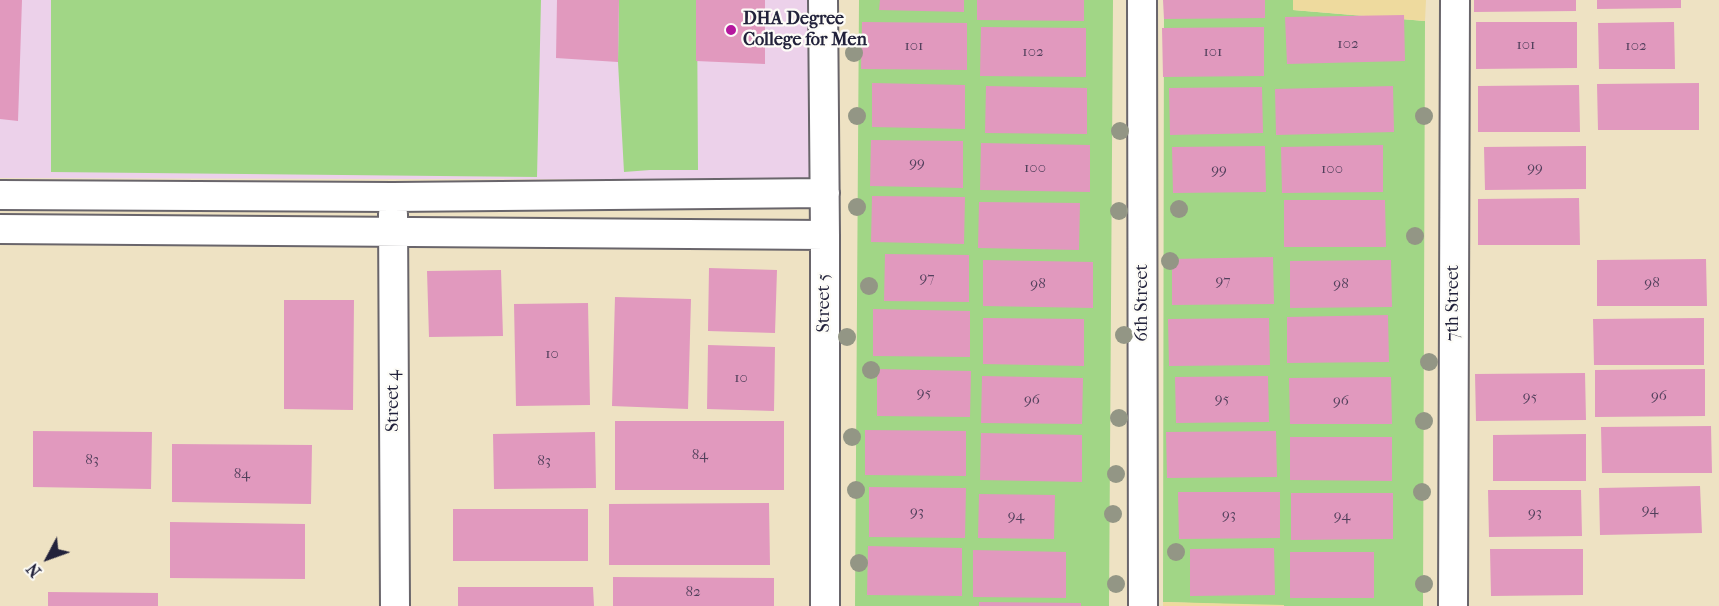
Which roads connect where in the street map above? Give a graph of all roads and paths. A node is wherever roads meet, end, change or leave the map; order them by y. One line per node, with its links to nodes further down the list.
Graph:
1 (823, 0): 4 (street, Street 5)
2 (1142, 0): 12 (street, 6th Street)
3 (1455, 0): 13 (street, 7th Street)
4 (825, 193): 6 (street); 9 (street, Street 5)
5 (0, 195): 6 (street)
6 (393, 197): 8 (street, Street 4)
7 (0, 229): 8 (street)
8 (394, 233): 9 (street); 10 (street, Street 4)
9 (825, 235): 11 (street, Street 5)
10 (395, 606)
11 (825, 606)
12 (1143, 606)
13 (1453, 606)

